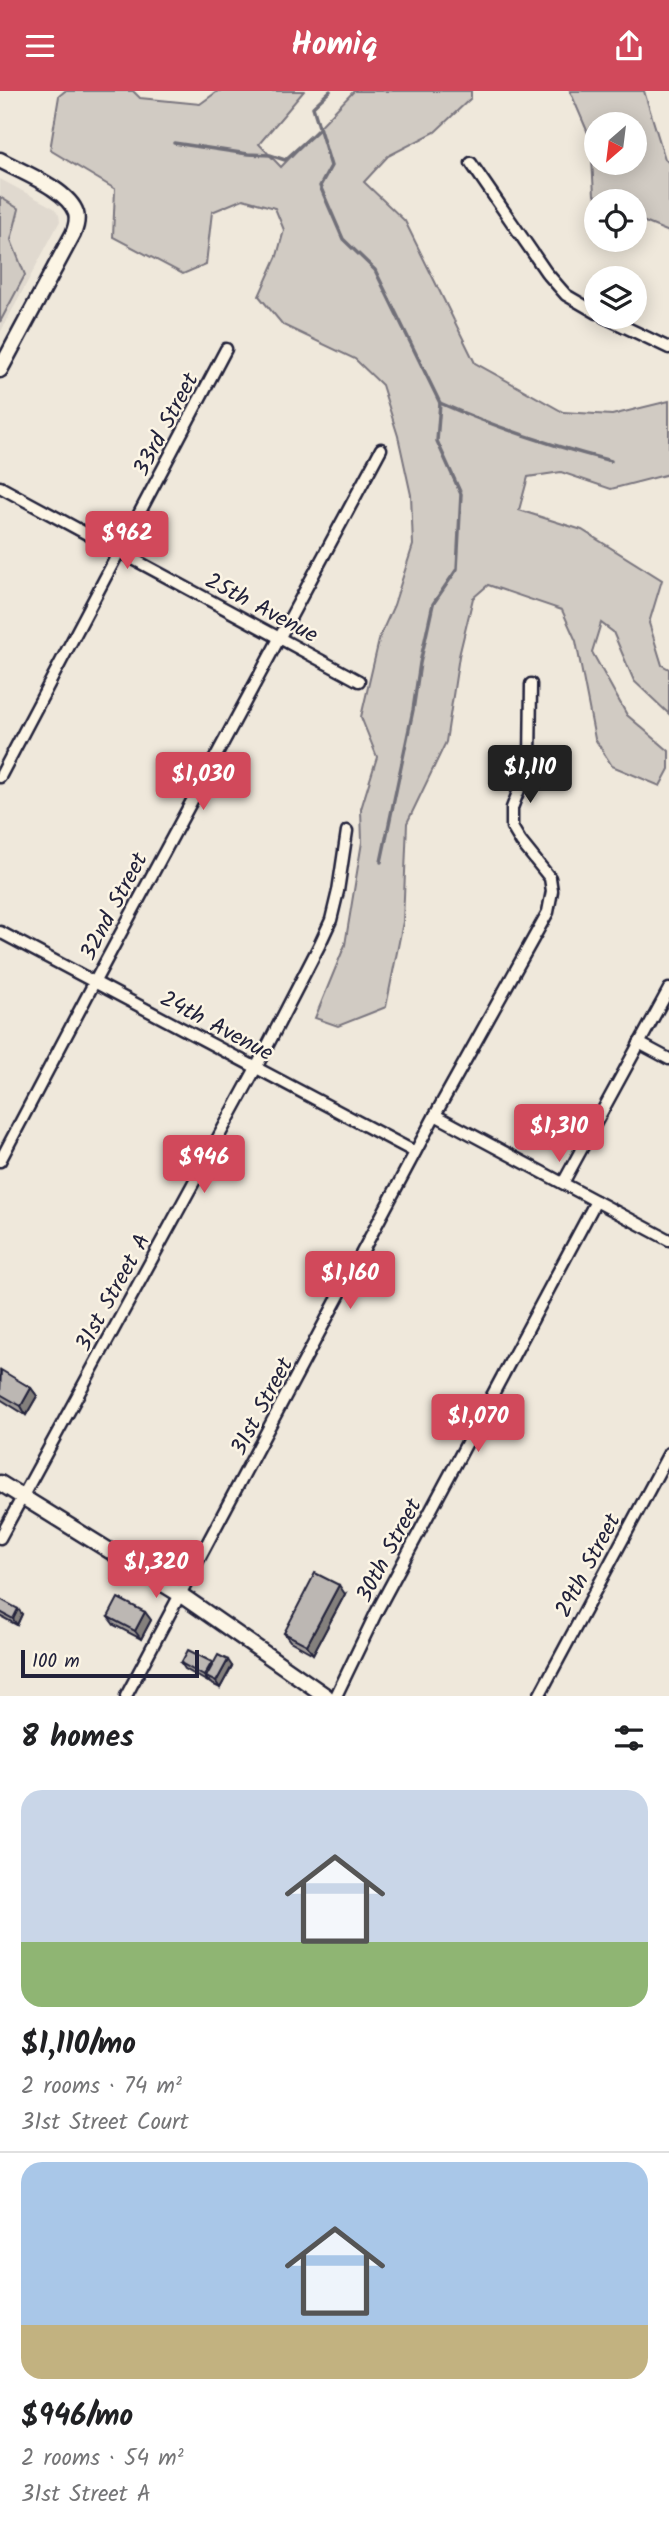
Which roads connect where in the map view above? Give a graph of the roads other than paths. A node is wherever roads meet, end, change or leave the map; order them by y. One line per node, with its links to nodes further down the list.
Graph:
1 (0, 160): 7 (main road)
2 (471, 163): 3 (street)
3 (584, 305)
4 (629, 329): 5 (street)
5 (669, 348)
6 (226, 349): 10 (street, 33rd Street)
7 (0, 370)
8 (381, 449): 11 (street, 32nd Street)
9 (0, 487): 10 (street, 25th Avenue)
10 (120, 552): 11 (street, 25th Avenue); 14 (street, 33rd Street)
11 (279, 638): 12 (street, 25th Avenue); 17 (street, 32nd Street)
12 (359, 681)
13 (531, 684): 22 (street, 31st Street)
14 (0, 777)
15 (347, 831): 21 (street, 31st Street A)
16 (0, 932): 17 (street, 24th Avenue)
17 (93, 983): 21 (street, 24th Avenue); 24 (street, 32nd Street)
18 (669, 989): 19 (street)
19 (639, 1043): 20 (street); 25 (street)
20 (669, 1059)
21 (256, 1068): 23 (street, 24th Avenue); 30 (street, 31st Street A)
22 (435, 1115): 23 (street, 31st Street); 25 (street)
23 (415, 1152): 32 (street, 31st Street)
24 (0, 1161)
25 (563, 1183): 26 (street)
26 (596, 1201): 27 (street); 35 (street, 30th Street)
27 (669, 1240)
28 (669, 1453): 36 (street, 29th Street)
29 (0, 1483): 30 (main road)
30 (22, 1496): 31 (street, 31st Street A); 32 (main road)
31 (0, 1538)
32 (181, 1595): 33 (street, 31st Street); 34 (main road)
33 (127, 1696)
34 (326, 1696)
35 (336, 1696)
36 (539, 1696)

